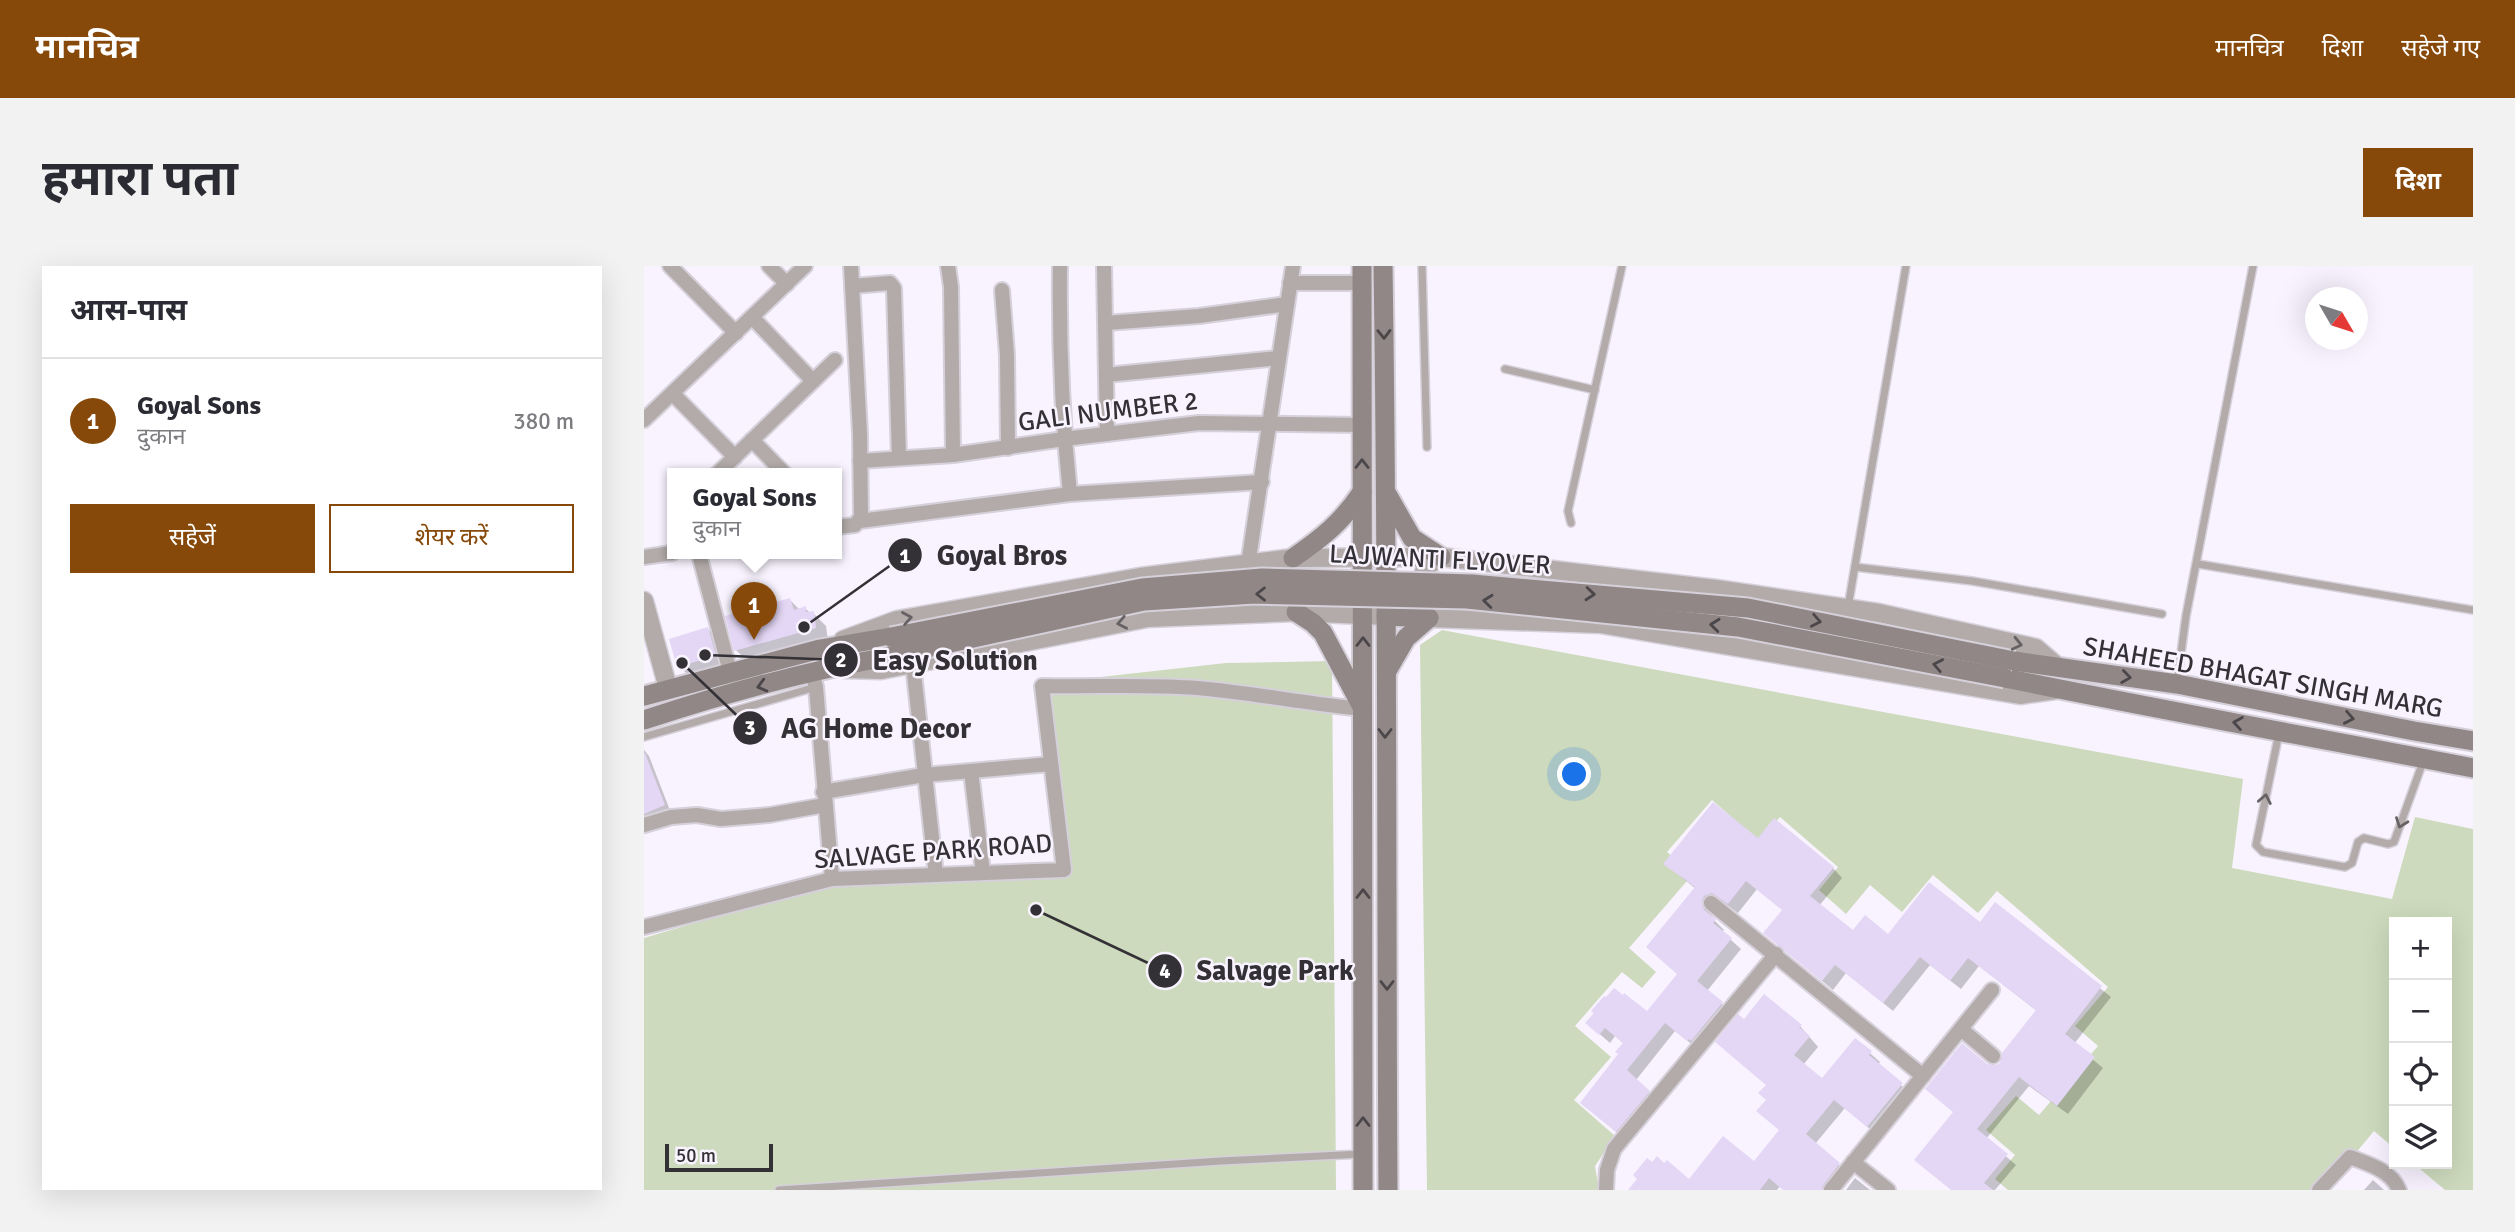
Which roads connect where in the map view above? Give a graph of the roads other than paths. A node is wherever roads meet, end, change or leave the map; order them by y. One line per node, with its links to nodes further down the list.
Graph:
1 (670, 266): 22 (street)
2 (769, 266): 16 (street)
3 (806, 266): 16 (street)
4 (851, 266): 17 (street)
5 (948, 266): 38 (street)
6 (1060, 266): 34 (street)
7 (1104, 266): 21 (street)
8 (1293, 266): 15 (street)
9 (1383, 266): 46 (main road, one-way to 46)
10 (1422, 266): 36 (lane)
11 (1622, 266): 28 (lane)
12 (1906, 266): 60 (lane)
13 (2253, 266): 58 (lane)
14 (1362, 275): 15 (street); 32 (main road)
15 (1290, 283): 19 (street)
16 (787, 284): 20 (street)
17 (852, 286): 40 (street); 41 (street)
18 (1002, 290): 37 (street)
19 (1287, 304): 21 (street); 23 (street)
20 (752, 317): 22 (street); 27 (street)
21 (1107, 323): 26 (street)
22 (736, 333): 29 (street)
23 (1278, 358): 26 (street); 31 (street)
24 (835, 360): 27 (street)
25 (1505, 369): 28 (lane)
26 (1106, 375): 33 (street)
27 (813, 381): 35 (street)
28 (1595, 390): 49 (lane)
29 (673, 394): 30 (street); 39 (street)
30 (644, 420)
31 (1268, 423): 32 (street, GALI NUMBER 2); 33 (street, GALI NUMBER 2); 44 (street)
32 (1362, 425): 45 (main road, one-way to 32)
33 (1107, 434): 34 (street, GALI NUMBER 2)
34 (1064, 439): 37 (street, GALI NUMBER 2); 47 (street)
35 (752, 440): 39 (street); 43 (street)
36 (1427, 447)
37 (1008, 448): 38 (street, GALI NUMBER 2)
38 (953, 455): 40 (street, GALI NUMBER 2)
39 (735, 457): 42 (street)
40 (899, 458): 41 (street, GALI NUMBER 2)
41 (860, 461): 48 (street)
42 (723, 468)
43 (779, 468)
44 (1262, 482): 47 (street); 59 (street)
45 (1362, 492): 54 (main road); 56 (main road)
46 (1387, 493): 52 (main road); 55 (main road)
47 (1070, 494): 48 (street)
48 (860, 521): 50 (street)
49 (1571, 523)
50 (842, 526)
51 (667, 554): 53 (street)
52 (1386, 556): 54 (street, SHAHEED BHAGAT SINGH MARG); 55 (street, SHAHEED BHAGAT SINGH MARG); 68 (main road)
53 (644, 557)
54 (1363, 557): 56 (street); 66 (main road)
55 (1441, 557): 63 (street, SHAHEED BHAGAT SINGH MARG); 70 (street)
56 (1293, 558): 59 (street)
57 (700, 559): 75 (street)
58 (2198, 564): 64 (lane); 78 (lane)
59 (1248, 565): 61 (street)
60 (1855, 567): 63 (lane); 67 (lane)
61 (1140, 578): 69 (street); 71 (street, one-way to 61)
62 (644, 601): 79 (street)
63 (1848, 608): 73 (street, SHAHEED BHAGAT SINGH MARG, one-way to 73)
64 (2473, 610)
65 (1296, 612): 66 (street); 69 (street); 82 (main road)
66 (1363, 614): 68 (street); 82 (main road, one-way to 66)
67 (2162, 614)
68 (1386, 616): 70 (main road, SHAHEED BHAGAT SINGH MARG); 76 (main road)
69 (1148, 618): 72 (street, one-way to 72)
70 (1429, 618): 76 (main road); 80 (street, SHAHEED BHAGAT SINGH MARG)
71 (820, 649): 74 (main road, LAJWANTI FLYOVER, one-way to 74, bridge); 75 (main road)
72 (913, 664): 77 (street); 91 (street)
73 (2058, 667): 74 (main road, LAJWANTI FLYOVER); 78 (main road, SHAHEED BHAGAT SINGH MARG, one-way to 78)
74 (2010, 669): 77 (main road, LAJWANTI FLYOVER, one-way to 77, bridge); 80 (main road, LAJWANTI FLYOVER)
75 (730, 672): 79 (main road)
76 (1385, 674): 108 (main road, one-way to 108)
77 (818, 676): 83 (main road, one-way to 83); 85 (lane); 92 (street)
78 (2177, 684): 86 (main road, SHAHEED BHAGAT SINGH MARG, one-way to 86)
79 (668, 688): 81 (main road)
80 (2062, 690): 84 (main road, SHAHEED BHAGAT SINGH MARG, one-way to 80)
81 (644, 696)
82 (1363, 709): 88 (street, SALVAGE PARK ROAD); 104 (main road, one-way to 82)
83 (644, 720)
84 (2279, 730): 87 (main road, SHAHEED BHAGAT SINGH MARG); 87 (lane, one-way to 84)
85 (644, 737)
86 (2473, 741)
87 (2424, 759): 89 (main road, SHAHEED BHAGAT SINGH MARG)
88 (1051, 764): 90 (street); 94 (street, SALVAGE PARK ROAD)
89 (2473, 768)
90 (971, 771): 91 (street); 94 (street)
91 (924, 775): 92 (street); 95 (street)
92 (824, 798): 93 (street); 96 (street)
93 (644, 825)
94 (983, 873): 95 (street, SALVAGE PARK ROAD)
95 (936, 875): 96 (street, SALVAGE PARK ROAD)
96 (832, 879): 98 (street, SALVAGE PARK ROAD)
97 (1711, 903): 99 (street)
98 (644, 927)
99 (1776, 954): 103 (street); 109 (street)
100 (1992, 990): 101 (street)
101 (1961, 1029): 102 (street); 103 (street)
102 (1993, 1056)
103 (1923, 1076): 105 (street)
104 (1363, 1154): 106 (lane); 107 (main road)
105 (1853, 1162): 110 (street); 111 (street)
106 (779, 1190)
107 (1363, 1190)
108 (1388, 1190)
109 (1606, 1190)
110 (1831, 1190)
111 (1888, 1190)
112 (2319, 1190): 113 (street)
113 (2399, 1190)

